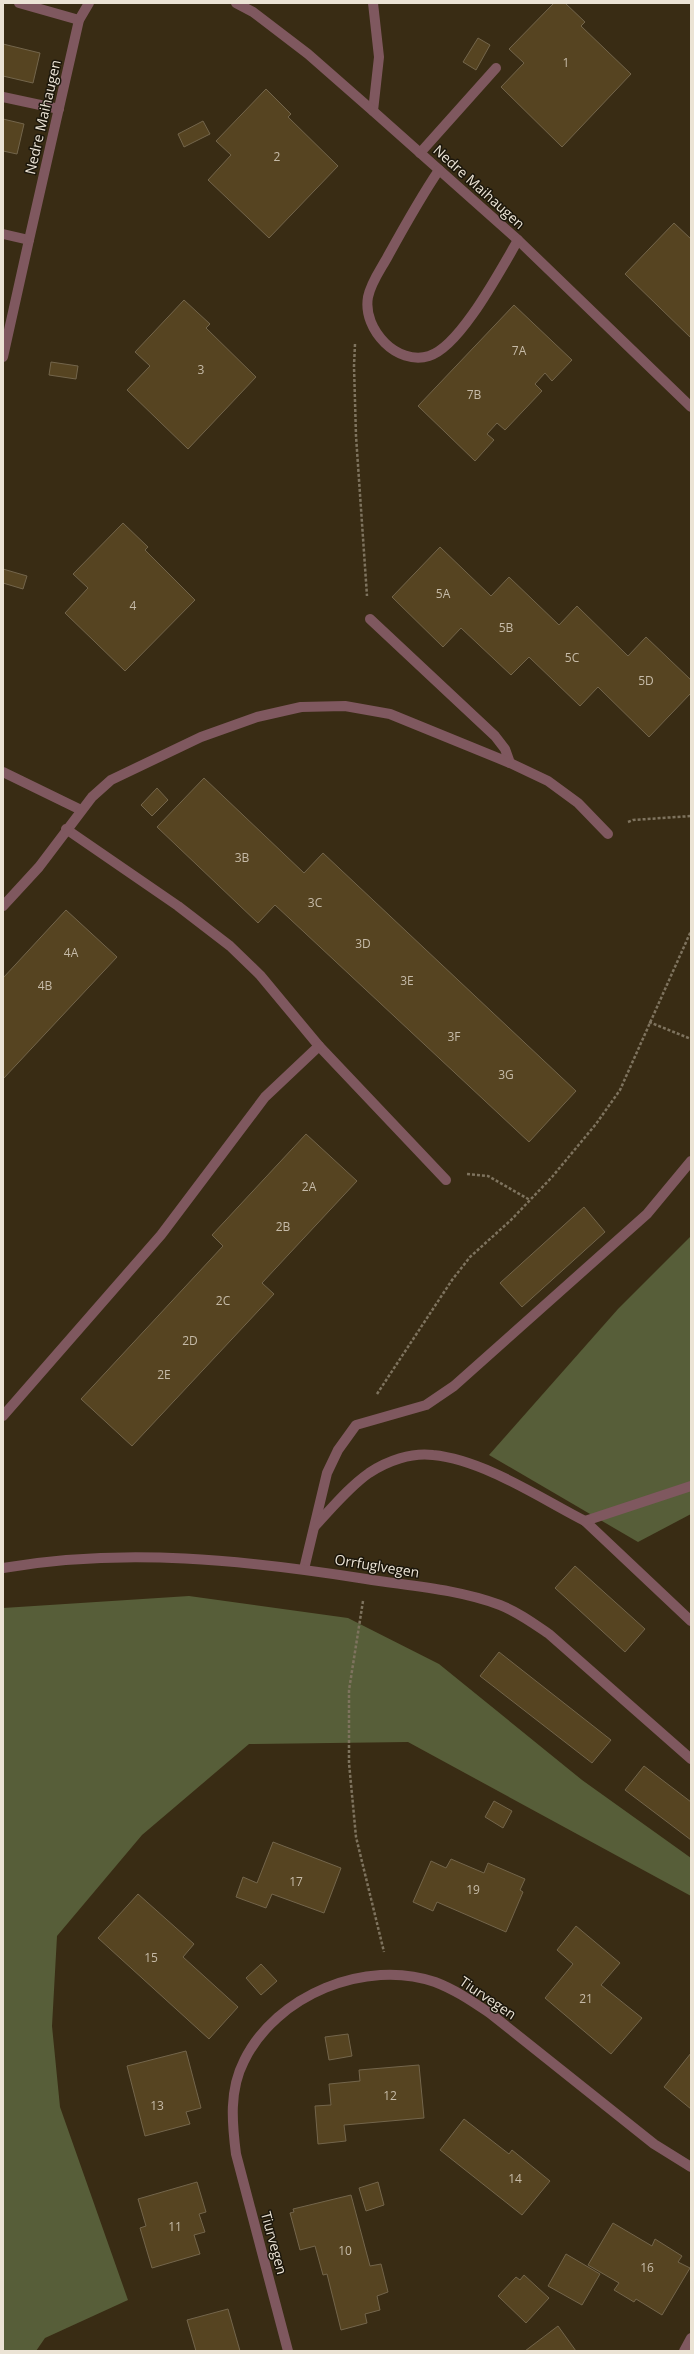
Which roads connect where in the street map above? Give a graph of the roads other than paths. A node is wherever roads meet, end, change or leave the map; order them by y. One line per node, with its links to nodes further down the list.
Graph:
1 (19, 3): 5 (street)
2 (89, 3): 5 (street, Nedre Maihaugen)
3 (236, 3): 9 (street, Nedre Maihaugen)
4 (373, 3): 9 (street)
5 (79, 20): 8 (street, Nedre Maihaugen)
6 (496, 68): 10 (street)
7 (3, 97): 8 (street)
8 (59, 109): 13 (street, Nedre Maihaugen)
9 (373, 110): 10 (street, Nedre Maihaugen)
10 (420, 153): 11 (street, Nedre Maihaugen)
11 (439, 170): 14 (street, Nedre Maihaugen); 14 (street)
12 (3, 234): 13 (street)
13 (29, 240): 15 (street, Nedre Maihaugen)
14 (518, 240): 16 (street, Nedre Maihaugen)
15 (3, 357)
16 (691, 407)
17 (370, 619): 18 (street)
18 (510, 763): 20 (street); 22 (street)
19 (3, 772): 20 (street)
20 (81, 810): 21 (street)
21 (66, 829): 23 (street); 24 (street)
22 (608, 834)
23 (3, 906)
24 (319, 1046): 26 (street); 27 (street)
25 (691, 1161): 30 (street)
26 (446, 1180)
27 (3, 1416)
28 (691, 1486): 29 (street)
29 (585, 1521): 30 (street); 33 (street)
30 (315, 1526): 32 (street)
31 (3, 1568): 32 (street, Orrfuglvegen)
32 (304, 1569): 34 (street, Orrfuglvegen)
33 (691, 1620)
34 (691, 1759)
35 (691, 2167): 37 (street, Tiurvegen)
36 (691, 2338): 38 (street)
37 (288, 2351)
38 (684, 2351)

